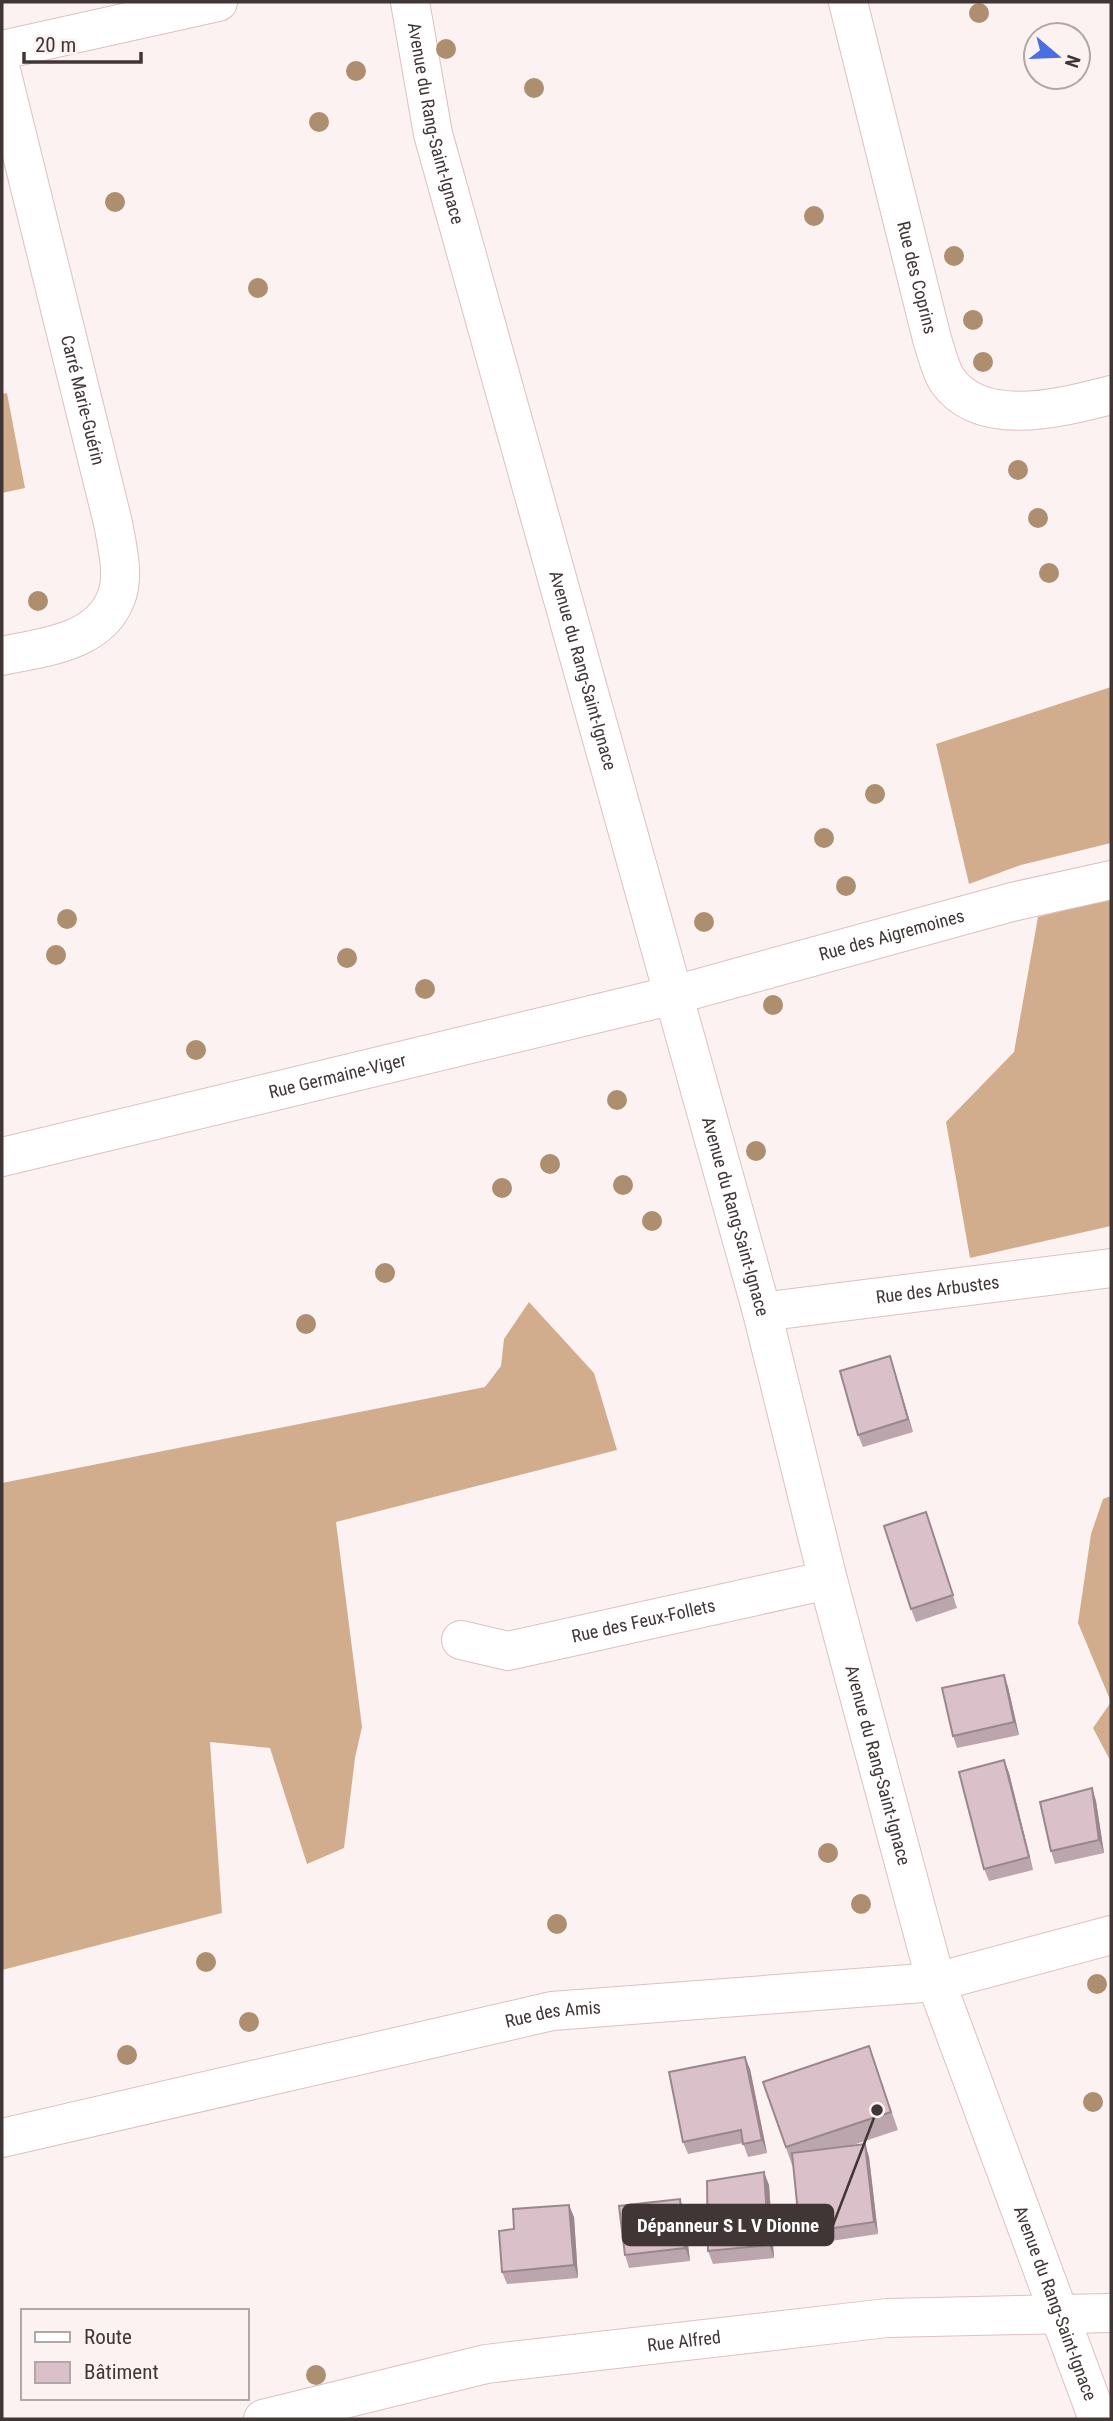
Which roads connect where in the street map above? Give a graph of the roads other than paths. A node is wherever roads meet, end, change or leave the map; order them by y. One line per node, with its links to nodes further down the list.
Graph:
1 (218, 2): 4 (street)
2 (410, 2): 9 (street, Avenue du Rang-Saint-Ignace)
3 (848, 2): 6 (street, Rue des Coprins)
4 (2, 50)
5 (2, 74): 7 (street, Carré Marie-Guérin)
6 (1111, 395)
7 (2, 656)
8 (1111, 880): 9 (street, Rue des Aigremoines)
9 (674, 995): 10 (street, Rue Germaine-Viger); 12 (street, Avenue du Rang-Saint-Ignace)
10 (2, 1157)
11 (1111, 1268): 12 (street, Rue des Arbustes)
12 (762, 1312): 13 (street, Avenue du Rang-Saint-Ignace)
13 (828, 1580): 14 (street, Rue des Feux-Follets); 16 (street, Avenue du Rang-Saint-Ignace)
14 (461, 1640)
15 (1111, 1935): 16 (street, Rue des Amis)
16 (936, 1982): 17 (street, Rue des Amis); 19 (street, Avenue du Rang-Saint-Ignace)
17 (2, 2138)
18 (1111, 2313): 19 (street, Rue Alfred)
19 (1059, 2315): 20 (street, Rue Alfred); 21 (street, Avenue du Rang-Saint-Ignace)
20 (263, 2419)
21 (1098, 2419)

